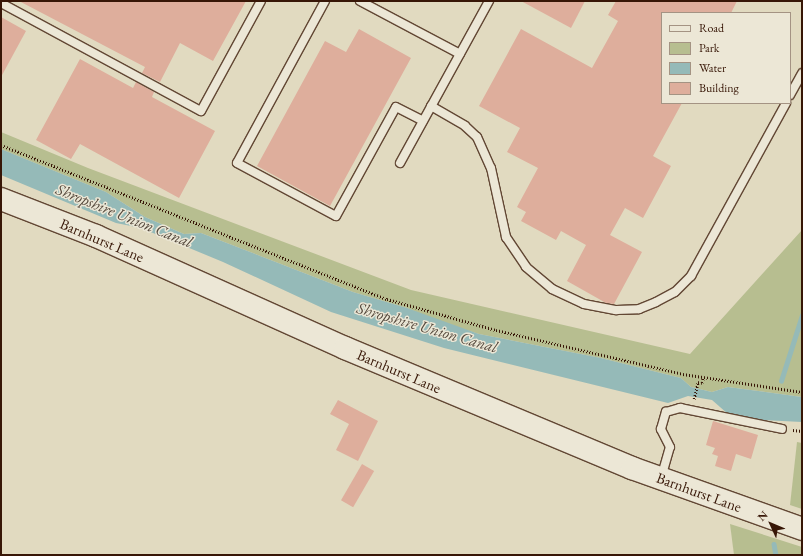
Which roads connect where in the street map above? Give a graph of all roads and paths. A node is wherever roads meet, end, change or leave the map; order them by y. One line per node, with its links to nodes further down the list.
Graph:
1 (261, 1): 5 (lane)
2 (325, 1): 11 (lane)
3 (360, 1): 6 (lane)
4 (489, 1): 6 (lane)
5 (1, 3)
6 (460, 54): 10 (lane)
7 (802, 74): 8 (lane)
8 (791, 94)
9 (785, 104): 10 (lane)
10 (431, 106): 11 (lane)
11 (423, 121): 13 (lane)
12 (1, 145): 15 (path)
13 (400, 163)
14 (1, 199): 19 (street, Barnhurst Lane)
15 (703, 378): 16 (path); 17 (path)
16 (802, 392)
17 (693, 404)
18 (782, 429): 19 (lane)
19 (660, 478): 20 (street, Barnhurst Lane)
20 (802, 529)

